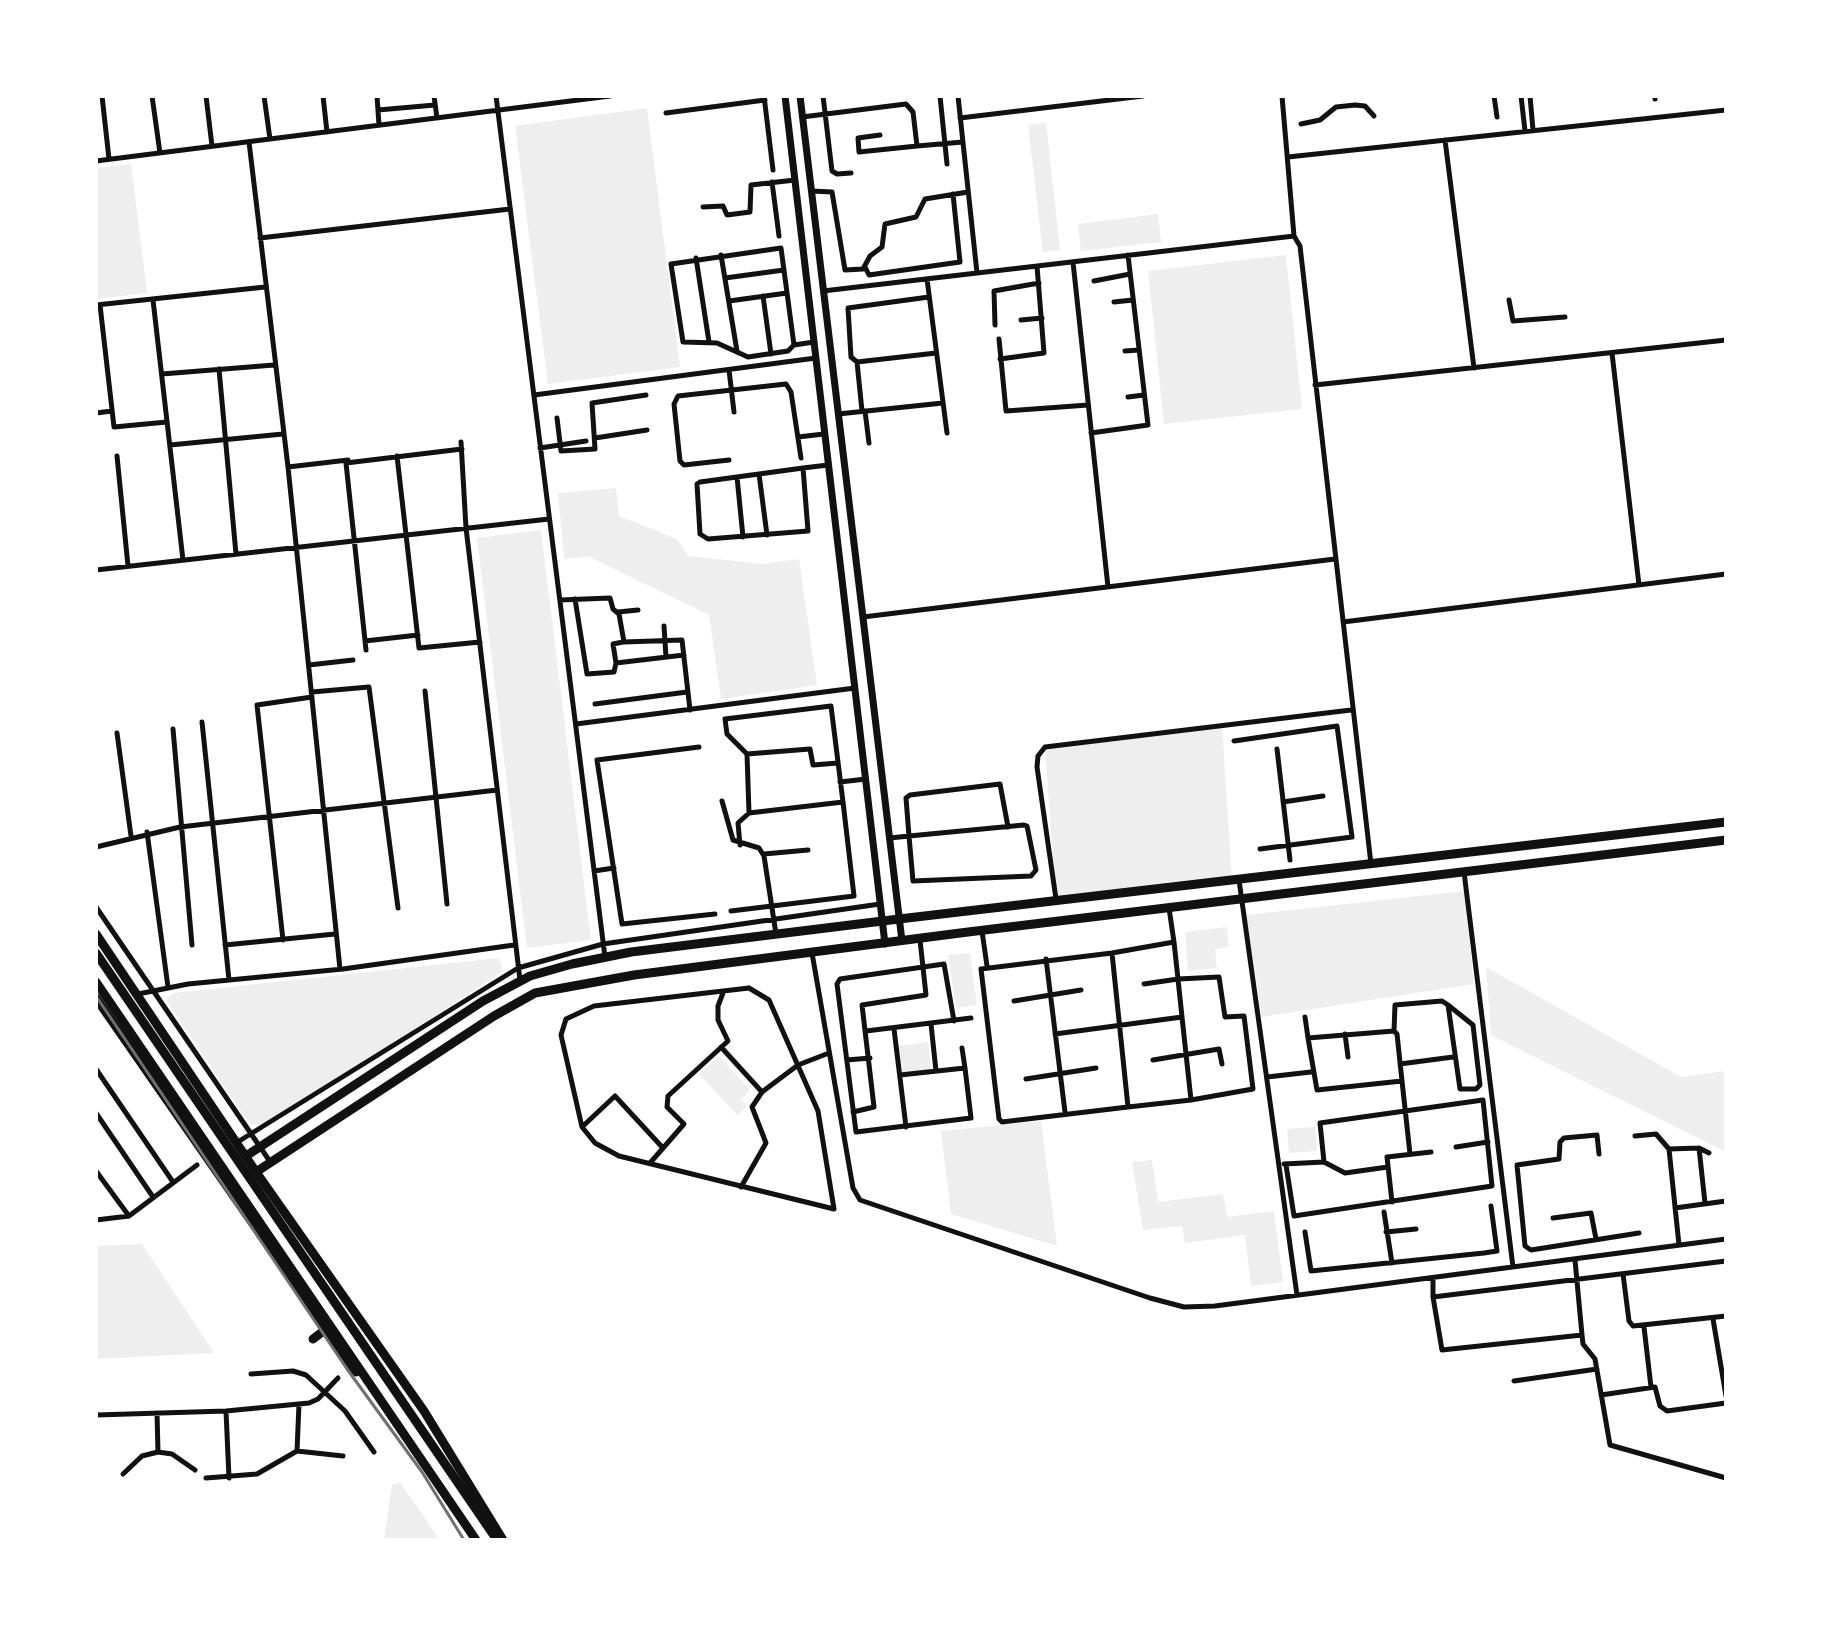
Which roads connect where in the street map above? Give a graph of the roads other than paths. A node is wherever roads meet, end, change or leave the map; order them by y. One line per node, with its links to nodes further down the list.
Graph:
1 (102, 96): 48 (street)
2 (152, 96): 46 (street)
3 (206, 96): 44 (street)
4 (264, 96): 39 (street)
5 (323, 96): 37 (street)
6 (377, 96): 23 (street)
7 (434, 96): 22 (street)
8 (496, 96): 24 (street)
9 (610, 96): 20 (street)
10 (785, 96): 53 (street)
11 (800, 96): 29 (street)
12 (823, 96): 27 (street)
13 (940, 96): 43 (street)
14 (958, 96): 32 (street)
15 (1143, 96): 32 (street)
16 (1282, 96): 47 (street)
17 (1494, 96): 30 (street)
18 (1521, 96): 36 (street)
19 (1530, 96): 35 (street)
20 (580, 98): 24 (street)
21 (765, 98): 26 (street); 51 (street)
22 (435, 105): 23 (street); 31 (street)
23 (378, 110): 34 (street)
24 (498, 110): 31 (street); 59 (street)
25 (1726, 110): 35 (street)
26 (666, 113)
27 (825, 114): 29 (street); 45 (street); 52 (street)
28 (1374, 116): 33 (street)
29 (802, 117): 55 (street)
30 (1497, 117)
31 (437, 118): 34 (street)
32 (960, 118): 42 (street)
33 (1301, 124)
34 (379, 125): 37 (street)
35 (1533, 130): 36 (street)
36 (1525, 131): 40 (street)
37 (327, 132): 39 (street)
38 (880, 135): 45 (street)
39 (270, 139): 41 (street)
40 (1445, 140): 47 (street); 106 (street)
41 (249, 142): 44 (street); 62 (street)
42 (963, 142): 43 (street); 56 (street)
43 (946, 143): 45 (street); 50 (street)
44 (212, 146): 46 (street)
45 (917, 146)
46 (160, 153): 48 (street)
47 (1288, 157): 61 (street)
48 (109, 159): 49 (street)
49 (96, 161)
50 (947, 164)
51 (773, 170)
52 (851, 173)
53 (795, 180): 54 (street); 95 (street)
54 (772, 182): 58 (street); 60 (street)
55 (811, 191): 68 (street); 77 (street)
56 (968, 192): 57 (street); 70 (street)
57 (953, 194): 68 (street); 68 (street)
58 (703, 207)
59 (510, 209): 62 (street); 112 (street)
60 (779, 236)
61 (1294, 236): 64 (street); 110 (street)
62 (260, 238): 76 (street)
63 (721, 255): 65 (street); 69 (street); 72 (street)
64 (1128, 255): 66 (street); 71 (street)
65 (696, 258): 93 (street); 93 (street)
66 (1073, 261): 67 (street); 117 (street)
67 (1037, 266): 70 (street); 75 (street)
68 (865, 267)
69 (784, 270): 72 (street); 78 (street)
70 (977, 273): 73 (street)
71 (1130, 274): 74 (street); 82 (street)
72 (725, 278): 84 (street)
73 (927, 279): 77 (street); 80 (street)
74 (1094, 281)
75 (1039, 283): 88 (street); 90 (street)
76 (265, 287): 81 (street); 105 (street)
77 (823, 291): 122 (street)
78 (787, 293): 79 (street); 94 (street)
79 (763, 296): 84 (street); 101 (street)
80 (929, 297): 99 (street); 104 (street)
81 (153, 300): 86 (street); 109 (street)
82 (1133, 300): 85 (street); 96 (street)
83 (1509, 300): 87 (street)
84 (729, 301): 98 (street)
85 (1114, 302)
86 (98, 305): 118 (street)
87 (1565, 317)
88 (1042, 318): 89 (street); 103 (street)
89 (1021, 320)
90 (995, 325)
91 (999, 339): 103 (street)
92 (1726, 340): 100 (street)
93 (709, 342): 98 (street)
94 (794, 345): 95 (street); 101 (street)
95 (814, 345): 102 (street)
96 (1139, 350): 97 (street); 114 (street)
97 (1125, 351)
98 (737, 352): 101 (street)
99 (936, 353): 104 (street); 116 (street)
100 (1612, 353): 106 (street); 161 (street)
101 (771, 354)
102 (816, 358): 108 (street); 129 (street)
103 (1000, 359): 117 (street)
104 (857, 362): 119 (street)
105 (274, 365): 107 (street); 128 (street)
106 (1474, 368): 110 (street)
107 (219, 369): 109 (street); 132 (street)
108 (729, 370): 111 (street); 112 (street)
109 (162, 374): 124 (street)
110 (1315, 385): 156 (street)
111 (731, 388): 120 (street); 130 (street); 142 (street)
112 (534, 395): 137 (street)
113 (646, 395): 131 (street)
114 (1144, 395): 115 (street); 127 (street)
115 (1128, 397)
116 (943, 403): 119 (street); 126 (street)
117 (1088, 405): 127 (street)
118 (112, 411): 121 (street); 124 (street)
119 (864, 411): 122 (street); 134 (street)
120 (734, 412)
121 (96, 413)
122 (838, 414): 167 (street)
123 (557, 418): 136 (street)
124 (167, 422): 135 (street)
125 (647, 430): 131 (street)
126 (947, 433)
127 (1091, 433): 162 (street)
128 (283, 434): 132 (street); 144 (street)
129 (825, 434): 130 (street); 143 (street)
130 (798, 437): 140 (street)
131 (595, 438): 136 (street)
132 (226, 439): 135 (street); 155 (street)
133 (586, 441): 136 (street)
134 (869, 443)
135 (170, 445): 157 (street)
136 (560, 445): 137 (street)
137 (540, 448): 148 (street)
138 (117, 456): 158 (street)
139 (397, 456): 141 (street); 149 (street); 150 (street)
140 (801, 458)
141 (349, 460): 144 (street); 153 (street)
142 (729, 460)
143 (828, 465): 145 (street); 181 (street)
144 (288, 467): 154 (street)
145 (803, 468): 146 (street); 151 (street)
146 (759, 474): 147 (street); 151 (street)
147 (737, 477): 152 (street); 152 (street)
148 (549, 519): 149 (street); 164 (street)
149 (466, 528): 150 (street); 173 (street)
150 (405, 535): 153 (street); 170 (street)
151 (767, 535): 152 (street)
152 (743, 537)
153 (352, 541): 154 (street); 172 (street)
154 (296, 547): 155 (street); 180 (street)
155 (236, 554): 157 (street)
156 (1335, 559): 162 (street); 168 (street)
157 (183, 560): 158 (street)
158 (128, 566): 159 (street)
159 (96, 570)
160 (1726, 574): 161 (street)
161 (1639, 585): 168 (street)
162 (1108, 587): 167 (street)
163 (575, 599): 164 (street); 166 (street); 179 (street)
164 (560, 600): 189 (street)
165 (638, 610): 166 (street)
166 (618, 612): 174 (street)
167 (863, 617): 216 (street)
168 (1343, 622): 187 (street)
169 (664, 626): 171 (street)
170 (418, 635): 172 (street); 173 (street)
171 (665, 640): 174 (street); 176 (street); 177 (street)
172 (365, 641): 175 (street)
173 (480, 642): 199 (street)
174 (623, 642): 179 (street)
175 (366, 650)
176 (684, 655): 177 (street); 183 (street)
177 (666, 657): 179 (street)
178 (353, 660): 180 (street)
179 (616, 663)
180 (309, 665): 184 (street)
181 (855, 688): 186 (street); 197 (street)
182 (425, 691): 201 (street)
183 (687, 692): 185 (street); 186 (street)
184 (312, 694): 205 (street); 206 (street); 208 (street)
185 (595, 704)
186 (690, 710): 189 (street)
187 (1351, 710): 225 (street); 230 (street)
188 (202, 722): 209 (street)
189 (576, 724): 227 (street)
190 (173, 729): 211 (street)
191 (117, 733): 214 (street)
192 (1234, 741): 219 (street)
193 (699, 747): 226 (street)
194 (1277, 749): 204 (street)
195 (747, 754): 196 (street); 196 (street); 207 (street)
196 (838, 763): 198 (street)
197 (866, 779): 198 (street); 232 (street)
198 (840, 782): 203 (street)
199 (497, 790): 201 (street); 257 (street)
200 (1323, 796): 204 (street)
201 (436, 798): 205 (street); 233 (street)
202 (722, 801): 218 (street)
203 (843, 802): 207 (street); 235 (street)
204 (1283, 802): 219 (street)
205 (384, 804): 206 (street); 236 (street)
206 (323, 810): 208 (street); 247 (street)
207 (749, 813): 218 (street)
208 (268, 816): 209 (street); 250 (street)
209 (211, 822): 211 (street); 256 (street)
210 (1726, 822): 225 (main road)
211 (180, 827): 213 (street); 255 (street)
212 (1008, 827): 215 (street); 215 (street); 215 (street)
213 (147, 832): 214 (street); 274 (street)
214 (131, 836): 220 (street)
215 (909, 836): 216 (street)
216 (890, 838): 241 (street)
217 (1726, 840): 228 (main road)
218 (740, 845): 223 (street)
219 (1288, 845): 221 (street); 224 (street)
220 (96, 847)
221 (1260, 849)
222 (808, 850): 223 (street)
223 (764, 854): 235 (street)
224 (1290, 860)
225 (1371, 864): 229 (main road)
226 (614, 868): 227 (street); 240 (street)
227 (594, 871): 253 (street)
228 (1464, 872): 231 (main road); 369 (street)
229 (1239, 879): 230 (main road); 231 (street)
230 (1056, 900): 241 (main road)
231 (1242, 900): 237 (main road); 318 (street)
232 (881, 903): 242 (street); 243 (street)
233 (447, 904)
234 (96, 907): 258 (street)
235 (772, 907): 238 (street); 242 (street)
236 (398, 908)
237 (1169, 908): 245 (main road); 252 (street)
238 (731, 911)
239 (715, 914): 240 (street)
240 (692, 916): 244 (street)
241 (899, 919): 243 (main road); 251 (street)
242 (774, 920): 244 (street); 248 (street)
243 (883, 921): 248 (main road); 254 (street)
244 (694, 931): 253 (street)
245 (982, 931): 249 (main road); 266 (street)
246 (96, 934): 262 (main road)
247 (335, 934): 250 (street); 268 (street)
248 (776, 934): 263 (main road)
249 (919, 939): 251 (main road); 265 (street)
250 (283, 940): 256 (street)
251 (902, 941): 254 (main road)
252 (1174, 942): 261 (street); 269 (street)
253 (603, 944): 263 (street); 267 (street)
254 (885, 944): 260 (main road)
255 (192, 945)
256 (225, 945): 270 (street)
257 (514, 945): 267 (street); 268 (street)
258 (121, 946): 262 (street); 276 (street)
259 (96, 953): 416 (main road)
260 (812, 953): 300 (main road); 301 (street)
261 (1112, 953): 264 (street); 289 (street)
262 (110, 955): 278 (main road)
263 (605, 958): 271 (main road)
264 (1046, 959): 266 (street); 279 (street)
265 (923, 966): 287 (street); 292 (street); 307 (street)
266 (987, 966): 325 (street)
267 (518, 968): 271 (street); 330 (street)
268 (340, 969): 270 (street)
269 (1178, 979): 273 (street); 284 (street); 322 (street)
270 (229, 980): 274 (street)
271 (520, 981): 296 (main road)
272 (96, 982): 415 (main road)
273 (1144, 984)
274 (168, 987): 276 (street)
275 (1081, 990): 279 (street)
276 (151, 991): 278 (street); 330 (street)
277 (723, 993): 298 (street); 310 (street); 328 (street)
278 (136, 994): 283 (main road)
279 (1050, 995): 281 (street); 294 (street)
280 (96, 998): 290 (main road)
281 (1014, 1001)
282 (1448, 1005): 293 (street); 304 (street); 304 (street)
283 (148, 1011): 290 (main road); 333 (main road)
284 (1182, 1017): 289 (street); 302 (street)
285 (1305, 1017): 297 (street)
286 (971, 1018): 287 (street)
287 (954, 1021): 288 (street)
288 (931, 1024): 291 (street); 314 (street)
289 (1120, 1026): 294 (street); 323 (street)
290 (118, 1029): 389 (main road)
291 (894, 1029): 292 (street); 317 (street)
292 (866, 1031): 305 (street)
293 (1394, 1031): 295 (street); 309 (street)
294 (1055, 1034): 316 (street)
295 (1345, 1034): 297 (street); 303 (street)
296 (429, 1036): 300 (main road); 334 (main road)
297 (1308, 1038): 315 (street)
298 (721, 1047): 321 (street); 336 (street)
299 (962, 1048): 311 (street)
300 (439, 1053): 345 (main road)
301 (829, 1053): 310 (street); 383 (street)
302 (1186, 1054): 306 (street); 308 (street); 322 (street)
303 (1348, 1057)
304 (1453, 1057): 309 (street)
305 (870, 1058): 307 (street); 324 (street)
306 (1153, 1060)
307 (847, 1061): 324 (street)
308 (1222, 1064)
309 (1400, 1064): 320 (street)
310 (798, 1065): 321 (street); 354 (street)
311 (965, 1068): 314 (street); 329 (street)
312 (1096, 1068): 316 (street)
313 (96, 1069): 353 (street)
314 (936, 1071): 317 (street)
315 (1311, 1072): 318 (street); 320 (street)
316 (1060, 1074): 319 (street); 325 (street)
317 (900, 1075): 329 (street)
318 (1267, 1077): 347 (street)
319 (1026, 1079)
320 (1402, 1081): 326 (street)
321 (762, 1092): 354 (street)
322 (1191, 1100): 323 (street)
323 (1128, 1107): 325 (street)
324 (853, 1112): 329 (street)
325 (1065, 1112)
326 (1406, 1112): 332 (street); 341 (street); 344 (street)
327 (96, 1113): 355 (street)
328 (582, 1127): 336 (street); 346 (street)
329 (906, 1127)
330 (251, 1135): 333 (street); 334 (street)
331 (1635, 1136): 338 (street)
332 (1488, 1142): 335 (street); 357 (street)
333 (236, 1143): 343 (main road)
334 (259, 1147): 343 (main road); 345 (street)
335 (1456, 1147)
336 (663, 1148): 346 (street)
337 (1699, 1148): 338 (street); 340 (street); 358 (street)
338 (1669, 1149): 360 (street)
339 (1431, 1152): 341 (street)
340 (1709, 1153)
341 (1410, 1154): 350 (street)
342 (1599, 1154): 366 (street)
343 (246, 1156): 352 (main road)
344 (1324, 1162): 349 (street); 350 (street)
345 (271, 1163): 352 (main road)
346 (650, 1163): 354 (street)
347 (1278, 1164): 349 (street); 383 (street)
348 (197, 1165): 353 (street)
349 (1286, 1165): 357 (street)
350 (1388, 1167): 357 (street)
351 (96, 1171): 362 (street)
352 (256, 1172): 387 (main road)
353 (173, 1182): 355 (street)
354 (741, 1187)
355 (153, 1197): 362 (street)
356 (1726, 1201): 358 (street)
357 (1392, 1202)
358 (1705, 1203): 360 (street)
359 (1491, 1206): 374 (street)
360 (1675, 1208): 373 (street)
361 (1384, 1212): 368 (street)
362 (129, 1216): 364 (street)
363 (1553, 1218): 371 (street)
364 (96, 1220)
365 (1416, 1229): 368 (street)
366 (1523, 1231): 369 (street); 371 (street)
367 (1305, 1232): 377 (street)
368 (1386, 1232): 377 (street)
369 (1509, 1232): 378 (street)
370 (1639, 1233): 371 (street)
371 (1596, 1239)
372 (1726, 1239): 373 (street)
373 (1679, 1245): 375 (street)
374 (1484, 1253): 377 (street); 379 (street)
375 (1575, 1260): 378 (street); 382 (street)
376 (1726, 1261): 380 (street)
377 (1392, 1263)
378 (1513, 1267): 379 (street)
379 (1488, 1270): 381 (street)
380 (1623, 1274): 382 (street); 388 (street)
381 (1433, 1278): 383 (street); 384 (street)
382 (1575, 1280): 384 (street); 390 (street)
383 (1297, 1295)
384 (1433, 1297): 390 (street)
385 (1726, 1316): 386 (street)
386 (1713, 1319): 388 (street); 400 (street)
387 (363, 1325): 392 (main road); 417 (main road)
388 (1644, 1327): 397 (street)
389 (326, 1329): 391 (main road); 392 (main road)
390 (1582, 1335): 393 (street)
391 (313, 1339)
392 (337, 1344): 415 (main road)
393 (1597, 1369): 396 (street); 399 (street)
394 (251, 1374): 398 (street)
395 (338, 1378): 398 (street)
396 (1514, 1381)
397 (1651, 1387): 399 (street); 401 (street)
398 (324, 1393): 402 (street); 408 (street)
399 (1601, 1395): 414 (street)
400 (1726, 1396)
401 (1726, 1403)
402 (299, 1404): 403 (street); 406 (street)
403 (226, 1411): 404 (street); 413 (street)
404 (157, 1413): 405 (street); 407 (street)
405 (96, 1415)
406 (297, 1451): 409 (street); 413 (street)
407 (158, 1452): 410 (street); 411 (street)
408 (374, 1452)
409 (343, 1456)
410 (195, 1470)
411 (123, 1474)
412 (206, 1478): 413 (street)
413 (229, 1478)
414 (1726, 1478)
415 (473, 1540)
416 (497, 1540)
417 (503, 1540)

